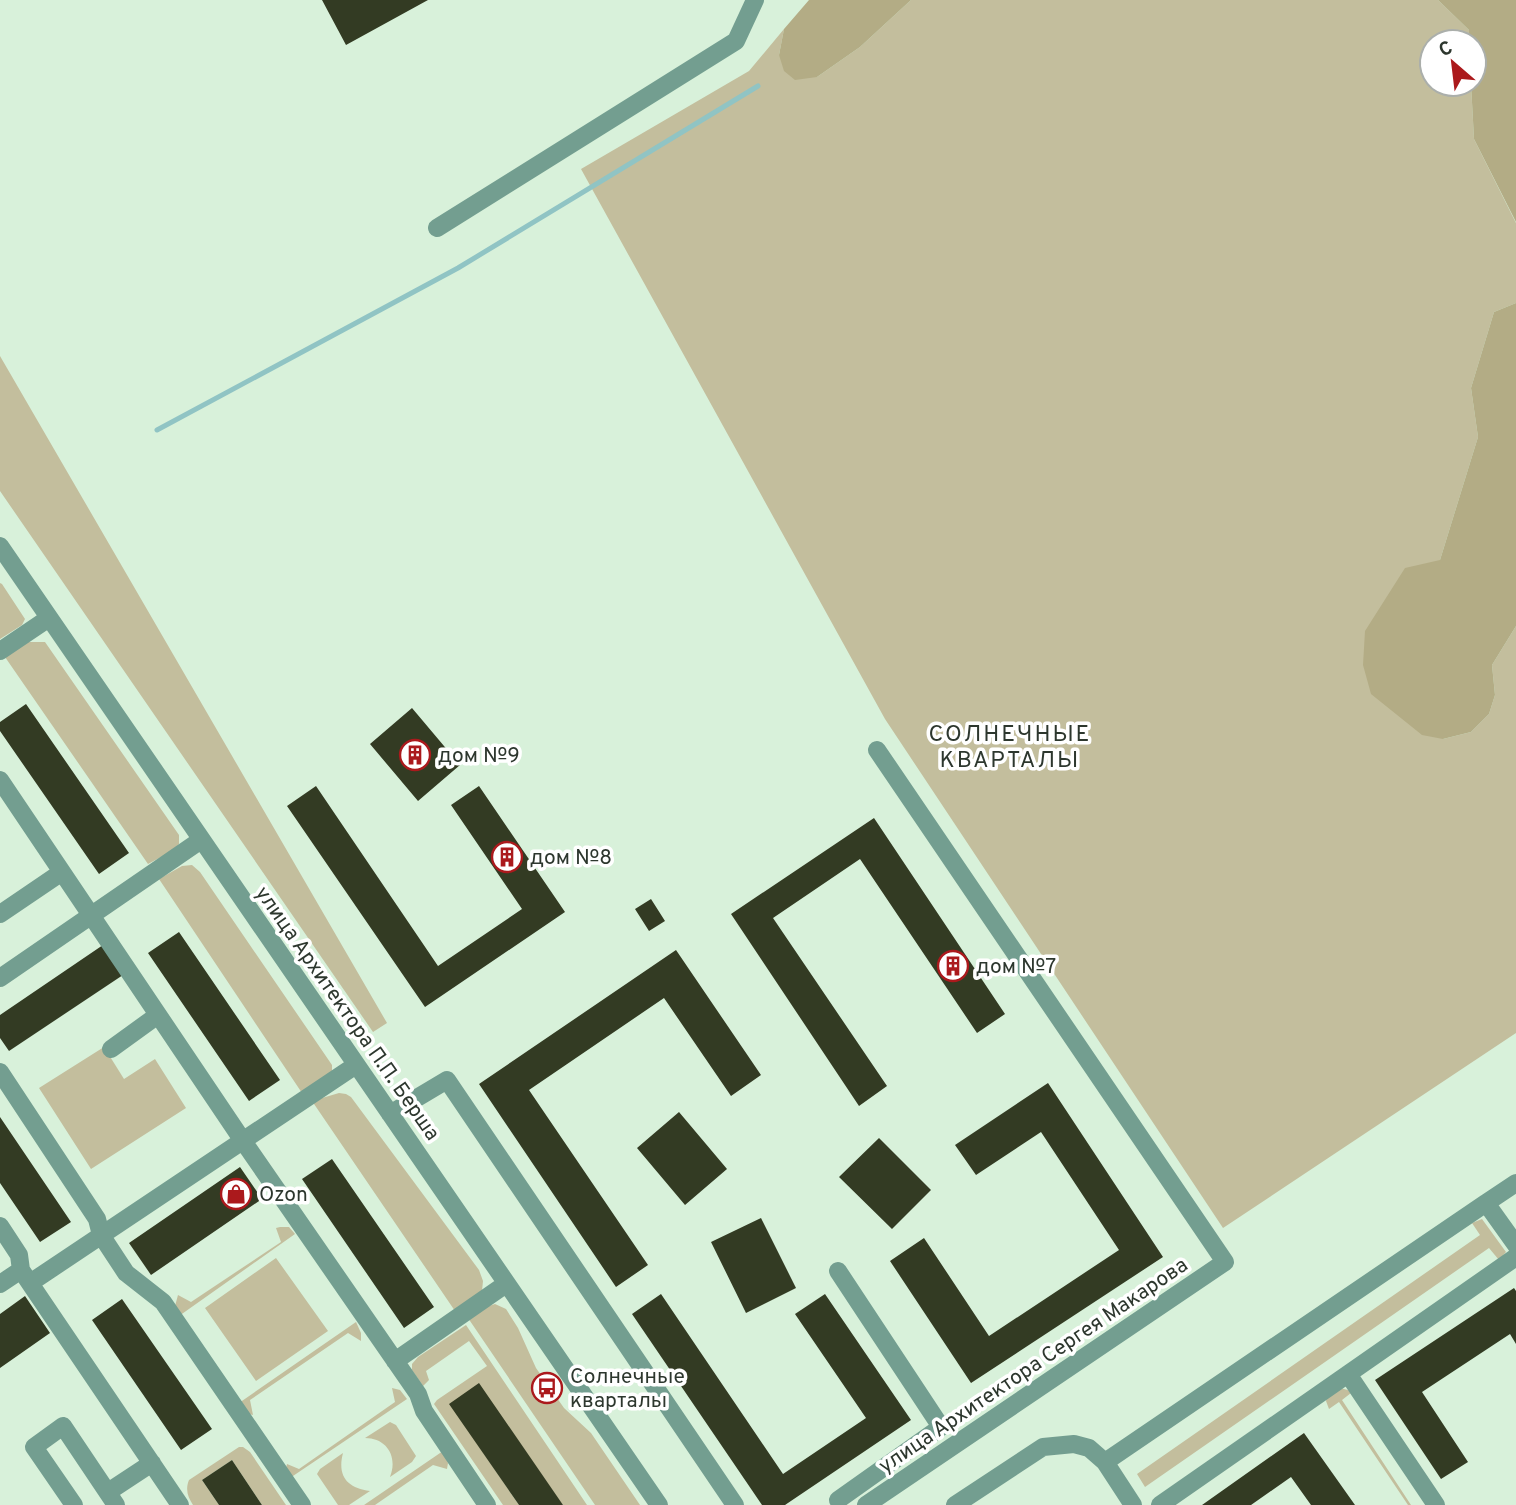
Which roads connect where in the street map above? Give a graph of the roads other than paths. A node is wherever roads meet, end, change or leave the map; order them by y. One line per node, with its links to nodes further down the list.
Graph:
1 (755, 0): 2 (street)
2 (437, 228)
3 (0, 546): 4 (street, улица Архитектора П.П. Берша)
4 (49, 618): 5 (street); 8 (street, улица Архитектора П.П. Берша)
5 (0, 651)
6 (877, 750): 41 (street, улица Архитектора Сергея Макарова)
7 (0, 780): 9 (street)
8 (201, 840): 11 (street); 15 (street, улица Архитектора П.П. Берша)
9 (62, 872): 10 (street); 11 (street)
10 (0, 914)
11 (92, 916): 12 (street); 13 (street)
12 (0, 978)
13 (158, 1015): 14 (street); 18 (street)
14 (111, 1049)
15 (356, 1065): 17 (street, улица Архитектора П.П. Берша); 18 (street)
16 (0, 1072): 22 (street)
17 (390, 1114): 28 (street, улица Архитектора П.П. Берша); 40 (street)
18 (243, 1141): 22 (street); 29 (street)
19 (1516, 1183): 20 (street)
20 (1486, 1203): 23 (street); 31 (street)
21 (3, 1236): 26 (street)
22 (101, 1236): 26 (street); 37 (street)
23 (1516, 1245)
24 (1516, 1257): 30 (street)
25 (838, 1271): 34 (street)
26 (25, 1276): 27 (street); 32 (street)
27 (0, 1284)
28 (506, 1284): 29 (street); 39 (street, улица Архитектора П.П. Берша)
29 (395, 1361): 38 (street)
30 (1348, 1374): 44 (street); 45 (street)
31 (1105, 1462): 42 (street); 43 (street)
32 (152, 1463): 33 (street); 36 (street)
33 (112, 1499): 35 (street)
34 (836, 1503)
35 (74, 1505)
36 (180, 1505)
37 (302, 1505)
38 (487, 1505)
39 (659, 1505)
40 (735, 1505)
41 (866, 1505)
42 (955, 1505)
43 (1133, 1505)
44 (1160, 1505)
45 (1436, 1505)

